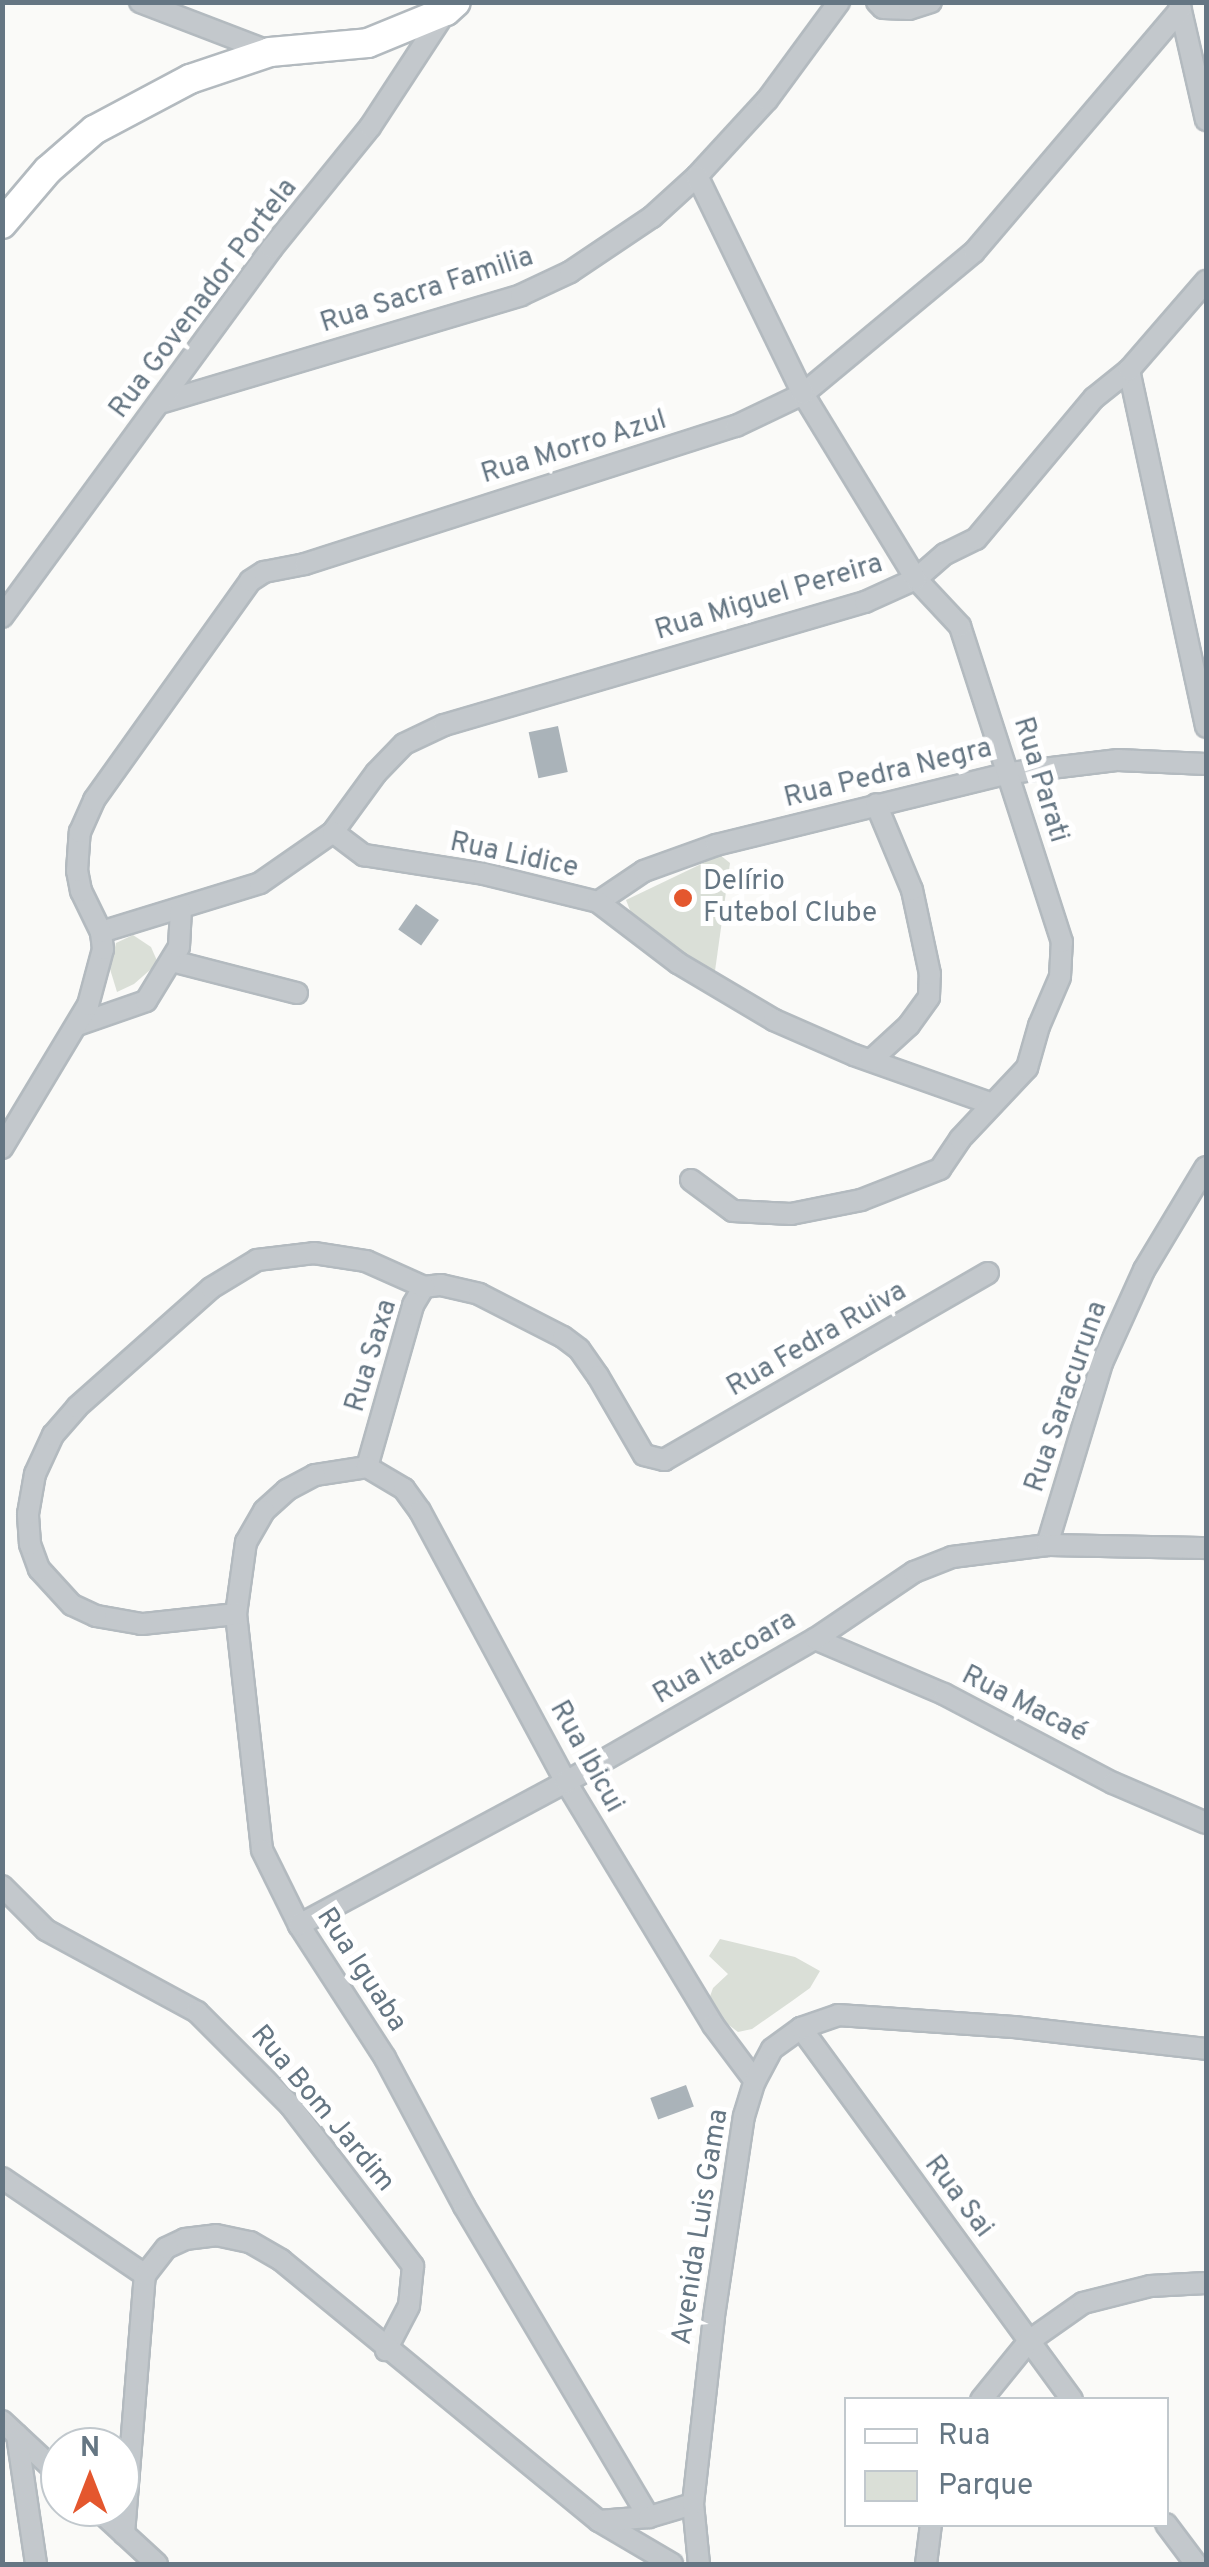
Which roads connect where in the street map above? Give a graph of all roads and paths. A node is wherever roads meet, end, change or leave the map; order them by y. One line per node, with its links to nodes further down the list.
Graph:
1 (140, 2): 7 (street)
2 (839, 2): 9 (street, Rua Sacra Familia)
3 (877, 2): 4 (street)
4 (930, 2)
5 (1180, 6): 8 (street); 13 (street, Rua Morro Azul)
6 (451, 7): 7 (main road); 14 (street, Rua Govenador Portela)
7 (270, 52): 10 (main road)
8 (1206, 120)
9 (697, 176): 13 (street, Rua Parati); 14 (street, Rua Sacra Familia)
10 (5, 216)
11 (1206, 281): 12 (street, Rua Miguel Pereira)
12 (1128, 370): 15 (street, Rua Miguel Pereira); 17 (street)
13 (803, 394): 15 (street, Rua Parati); 24 (street, Rua Morro Azul)
14 (163, 402): 16 (street, Rua Govenador Portela)
15 (916, 579): 19 (street, Rua Parati); 21 (street, Rua Miguel Pereira)
16 (2, 617)
17 (1206, 728)
18 (1206, 764): 19 (street, Rua Pedra Negra)
19 (1010, 772): 20 (street, Rua Pedra Negra); 29 (street, Rua Parati)
20 (876, 804): 22 (street, Rua Pedra Negra); 28 (street)
21 (334, 832): 22 (street, Rua Lidice); 23 (street)
22 (598, 902): 28 (street, Rua Lidice)
23 (182, 910): 24 (street); 25 (street)
24 (102, 940): 27 (street)
25 (172, 961): 26 (street); 27 (street)
26 (297, 994)
27 (80, 1024): 30 (street)
28 (871, 1060): 29 (street, Rua Lidice)
29 (992, 1104): 32 (street, Rua Parati)
30 (2, 1148)
31 (1206, 1167): 37 (street, Rua Saracuruna)
32 (690, 1180)
33 (988, 1273): 35 (street, Rua Fedra Ruiva)
34 (424, 1287): 35 (street, Rua Saxa); 36 (street, Rua Saxa); 39 (street)
35 (675, 1457)
36 (367, 1467): 39 (street, Rua Iguaba); 41 (street, Rua Ibicui)
37 (1047, 1545): 38 (street, Rua Itacoara); 40 (street, Rua Itacoara)
38 (1206, 1548)
39 (236, 1614): 44 (street, Rua Iguaba)
40 (815, 1639): 41 (street, Rua Itacoara); 42 (street, Rua Macaé)
41 (566, 1782): 44 (street, Rua Itacoara); 47 (street, Rua Ibicui)
42 (1206, 1823)
43 (2, 1886): 52 (street, Rua Bom Jardim)
44 (299, 1926): 58 (street, Rua Iguaba)
45 (800, 2028): 46 (street, Avenida Luis Gama); 47 (street, Avenida Luis Gama); 51 (street, Rua Sai)
46 (1206, 2048)
47 (754, 2081): 57 (street, Avenida Luis Gama)
48 (2, 2178): 49 (street)
49 (145, 2274): 52 (street); 63 (street)
50 (1206, 2283): 51 (street)
51 (1029, 2341): 53 (street); 54 (street, Rua Sai)
52 (386, 2350): 59 (street)
53 (984, 2397)
54 (1070, 2397)
55 (10, 2428): 56 (street); 64 (street)
56 (40, 2456)
57 (692, 2504): 58 (street); 67 (street, Avenida Luis Gama)
58 (649, 2516): 59 (street)
59 (599, 2521): 66 (street)
60 (116, 2527): 63 (street)
61 (931, 2527): 68 (street)
62 (1168, 2527): 69 (street)
63 (124, 2534): 65 (street)
64 (36, 2564)
65 (157, 2564)
66 (672, 2564)
67 (700, 2564)
68 (926, 2564)
69 (1196, 2564)

